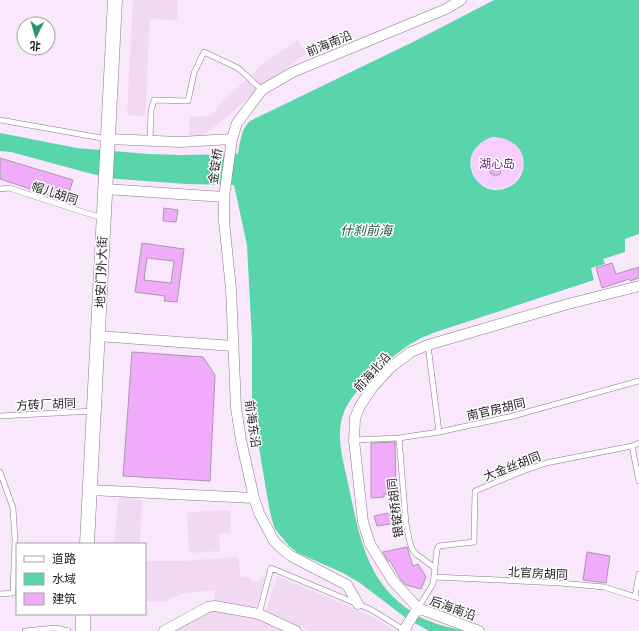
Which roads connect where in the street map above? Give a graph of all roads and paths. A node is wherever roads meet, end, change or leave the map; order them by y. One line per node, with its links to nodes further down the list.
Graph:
1 (115, 0): 5 (main road, 地安门外大街)
2 (461, 0): 3 (street, 前海南沿)
3 (262, 90): 6 (street, 前海南沿); 7 (lane)
4 (0, 120): 5 (lane)
5 (108, 139): 7 (street); 9 (main road, 地安门外大街)
6 (232, 139): 7 (street); 10 (street, 金锭桥)
7 (150, 140)
8 (0, 189): 11 (lane, 帽儿胡同)
9 (105, 189): 10 (street); 11 (main road, 地安门外大街)
10 (224, 197): 15 (street, 前海东沿)
11 (103, 218): 13 (main road, 地安门外大街)
12 (639, 286): 14 (street, 前海北沿)
13 (98, 336): 15 (street); 17 (main road, 地安门外大街)
14 (428, 345): 19 (lane); 21 (street, 前海北沿)
15 (233, 346): 27 (street, 前海东沿)
16 (639, 381): 19 (lane, 南官房胡同)
17 (94, 411): 18 (lane, 方砖厂胡同); 26 (main road, 地安门外大街)
18 (0, 416)
19 (438, 432): 20 (lane, 南官房胡同)
20 (399, 438): 21 (lane, 南官房胡同); 29 (lane, 银锭桥胡同)
21 (354, 440): 35 (street, 前海北沿)
22 (639, 444): 23 (lane, 大金丝胡同)
23 (632, 446): 25 (lane); 29 (lane, 大金丝胡同)
24 (0, 472): 32 (lane)
25 (639, 481)
26 (90, 490): 27 (street); 28 (main road, 地安门外大街)
27 (254, 498): 34 (street, 前海东沿)
28 (87, 543)
29 (435, 568): 31 (lane)
30 (639, 574): 33 (lane)
31 (434, 577): 33 (lane, 北官房胡同); 35 (lane)
32 (0, 594)
33 (637, 597)
34 (358, 604): 36 (lane); 38 (lane)
35 (417, 609): 38 (street); 44 (street, 后海南沿)
36 (259, 614): 42 (street); 43 (street)
37 (84, 615): 41 (main road)
38 (405, 630)
39 (25, 631): 40 (lane)
40 (68, 631)
41 (83, 631)
42 (164, 631)
43 (296, 631)
44 (480, 631)

